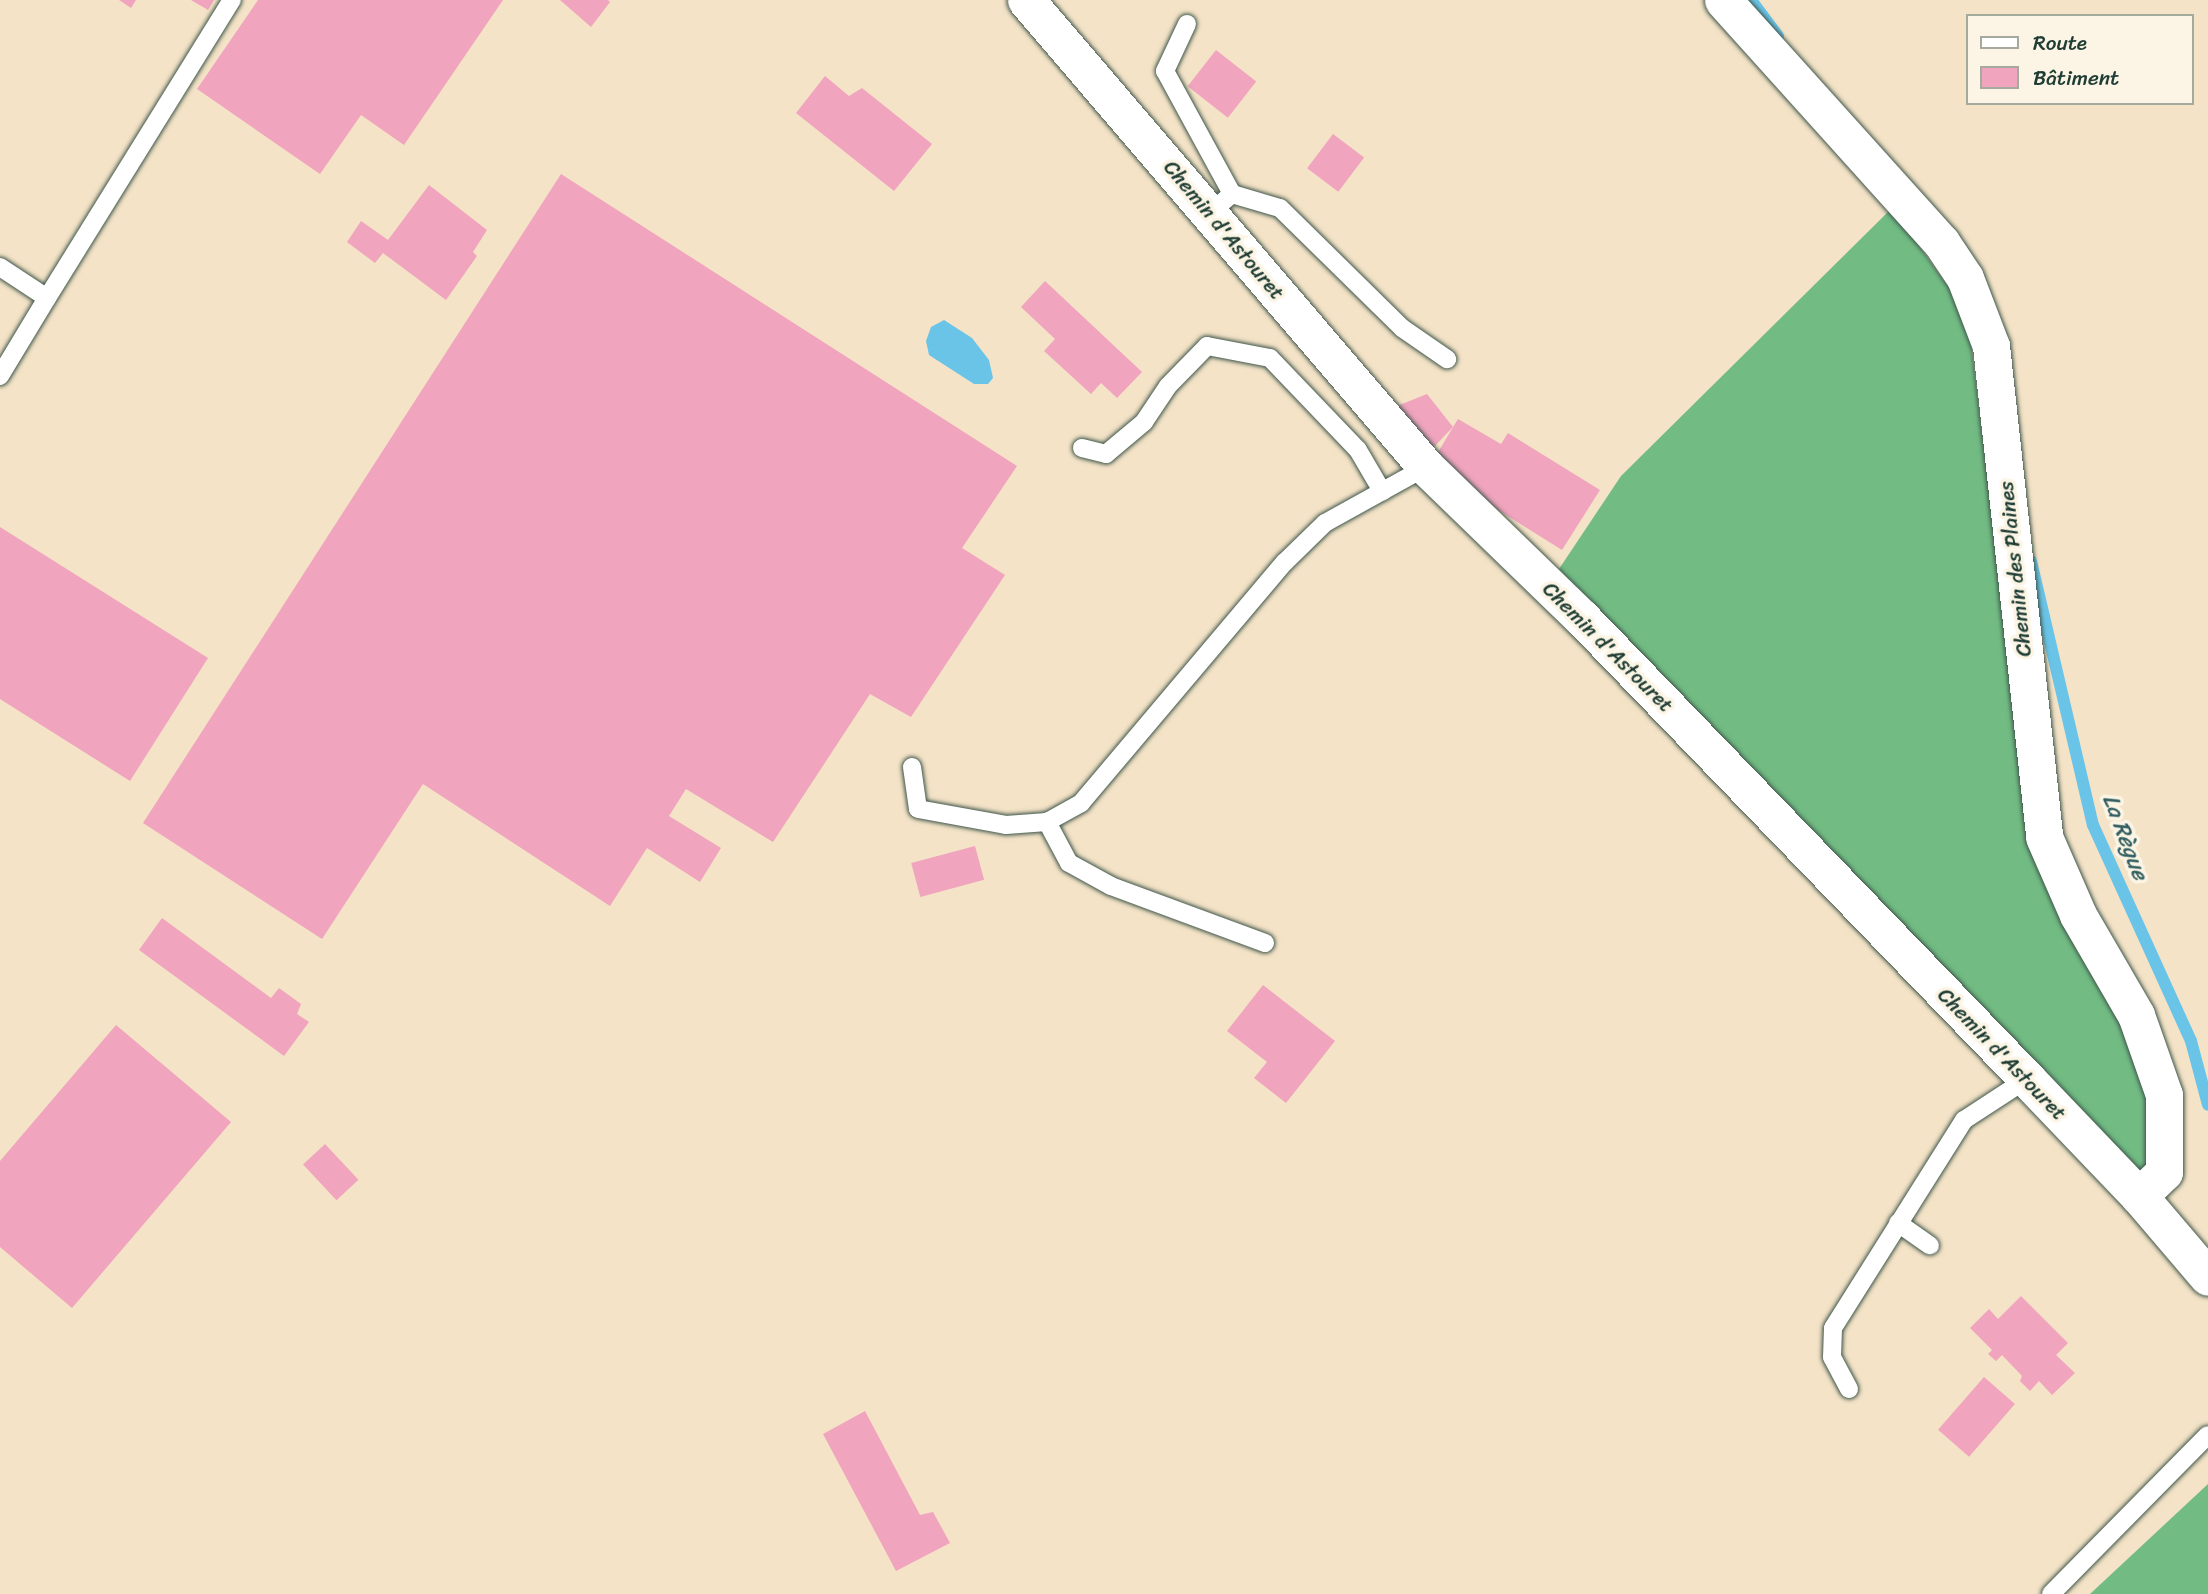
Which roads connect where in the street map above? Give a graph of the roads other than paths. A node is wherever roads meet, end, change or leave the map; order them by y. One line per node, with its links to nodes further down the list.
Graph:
1 (232, 0): 7 (lane)
2 (1026, 0): 5 (street, Chemin d'Astouret)
3 (1723, 0): 17 (street, Chemin des Plaines)
4 (1187, 24): 5 (lane)
5 (1221, 204): 8 (lane); 11 (street, Chemin d'Astouret)
6 (0, 267): 7 (lane)
7 (47, 298): 9 (lane)
8 (1447, 359)
9 (0, 376)
10 (1082, 448): 12 (lane)
11 (1426, 467): 12 (lane); 16 (street, Chemin d'Astouret)
12 (1382, 491): 14 (lane)
13 (912, 767): 14 (lane)
14 (1047, 822): 15 (lane)
15 (1265, 943)
16 (2027, 1079): 17 (street, Chemin d'Astouret); 18 (lane)
17 (2139, 1196): 20 (street, Chemin d'Astouret)
18 (1898, 1223): 19 (lane); 21 (lane)
19 (1930, 1245)
20 (2208, 1277)
21 (1849, 1389)
22 (2208, 1435): 23 (lane)
23 (2051, 1594)

